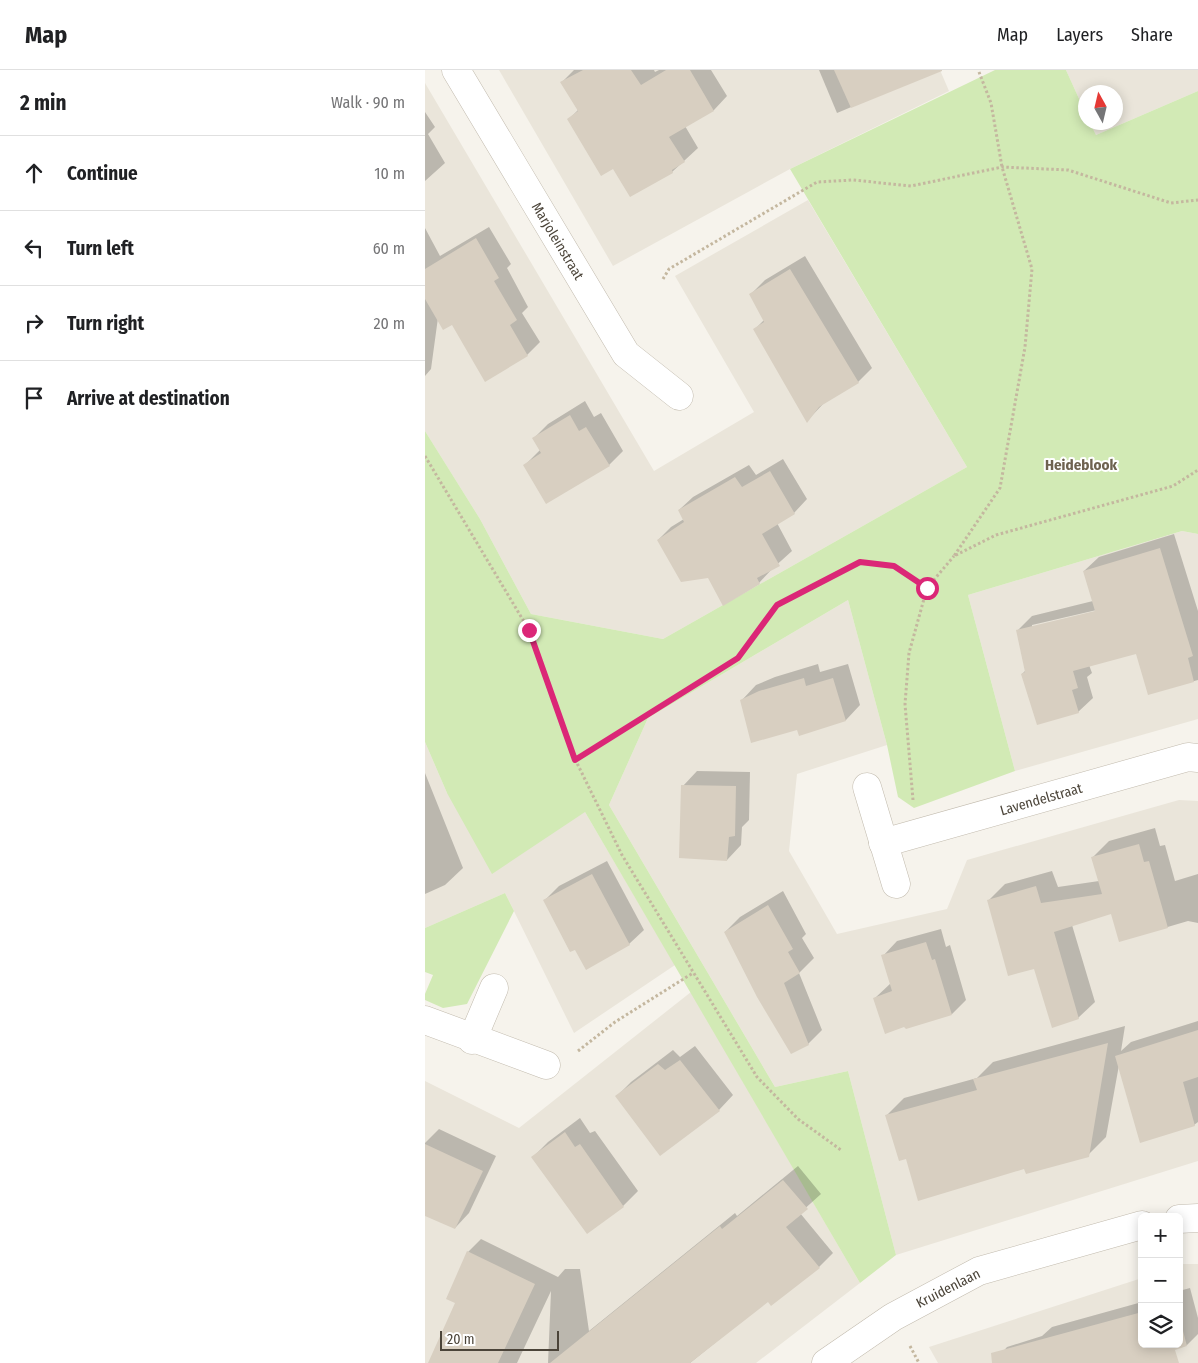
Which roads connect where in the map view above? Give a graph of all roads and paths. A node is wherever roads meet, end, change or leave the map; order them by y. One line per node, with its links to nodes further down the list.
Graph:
1 (456, 70): 6 (street, Marjoleinstraat)
2 (979, 72): 3 (path)
3 (1002, 167): 4 (path); 5 (path); 9 (path)
4 (1198, 200)
5 (663, 279)
6 (679, 396)
7 (425, 456): 12 (path)
8 (1198, 470): 9 (path)
9 (954, 556): 10 (path)
10 (927, 588): 12 (path); 14 (path)
11 (1198, 758): 15 (street, Lavendelstraat)
12 (575, 760): 17 (path)
13 (867, 787): 15 (street)
14 (914, 803)
15 (883, 843): 16 (street)
16 (896, 884)
17 (693, 972): 21 (path); 22 (path)
18 (495, 988): 20 (street)
19 (425, 1020): 20 (street)
20 (472, 1040): 21 (street)
21 (546, 1065)
22 (841, 1150)
23 (1198, 1218): 24 (street)
24 (1183, 1219)
25 (1138, 1226): 26 (street, Kruidenlaan)
26 (825, 1363)

